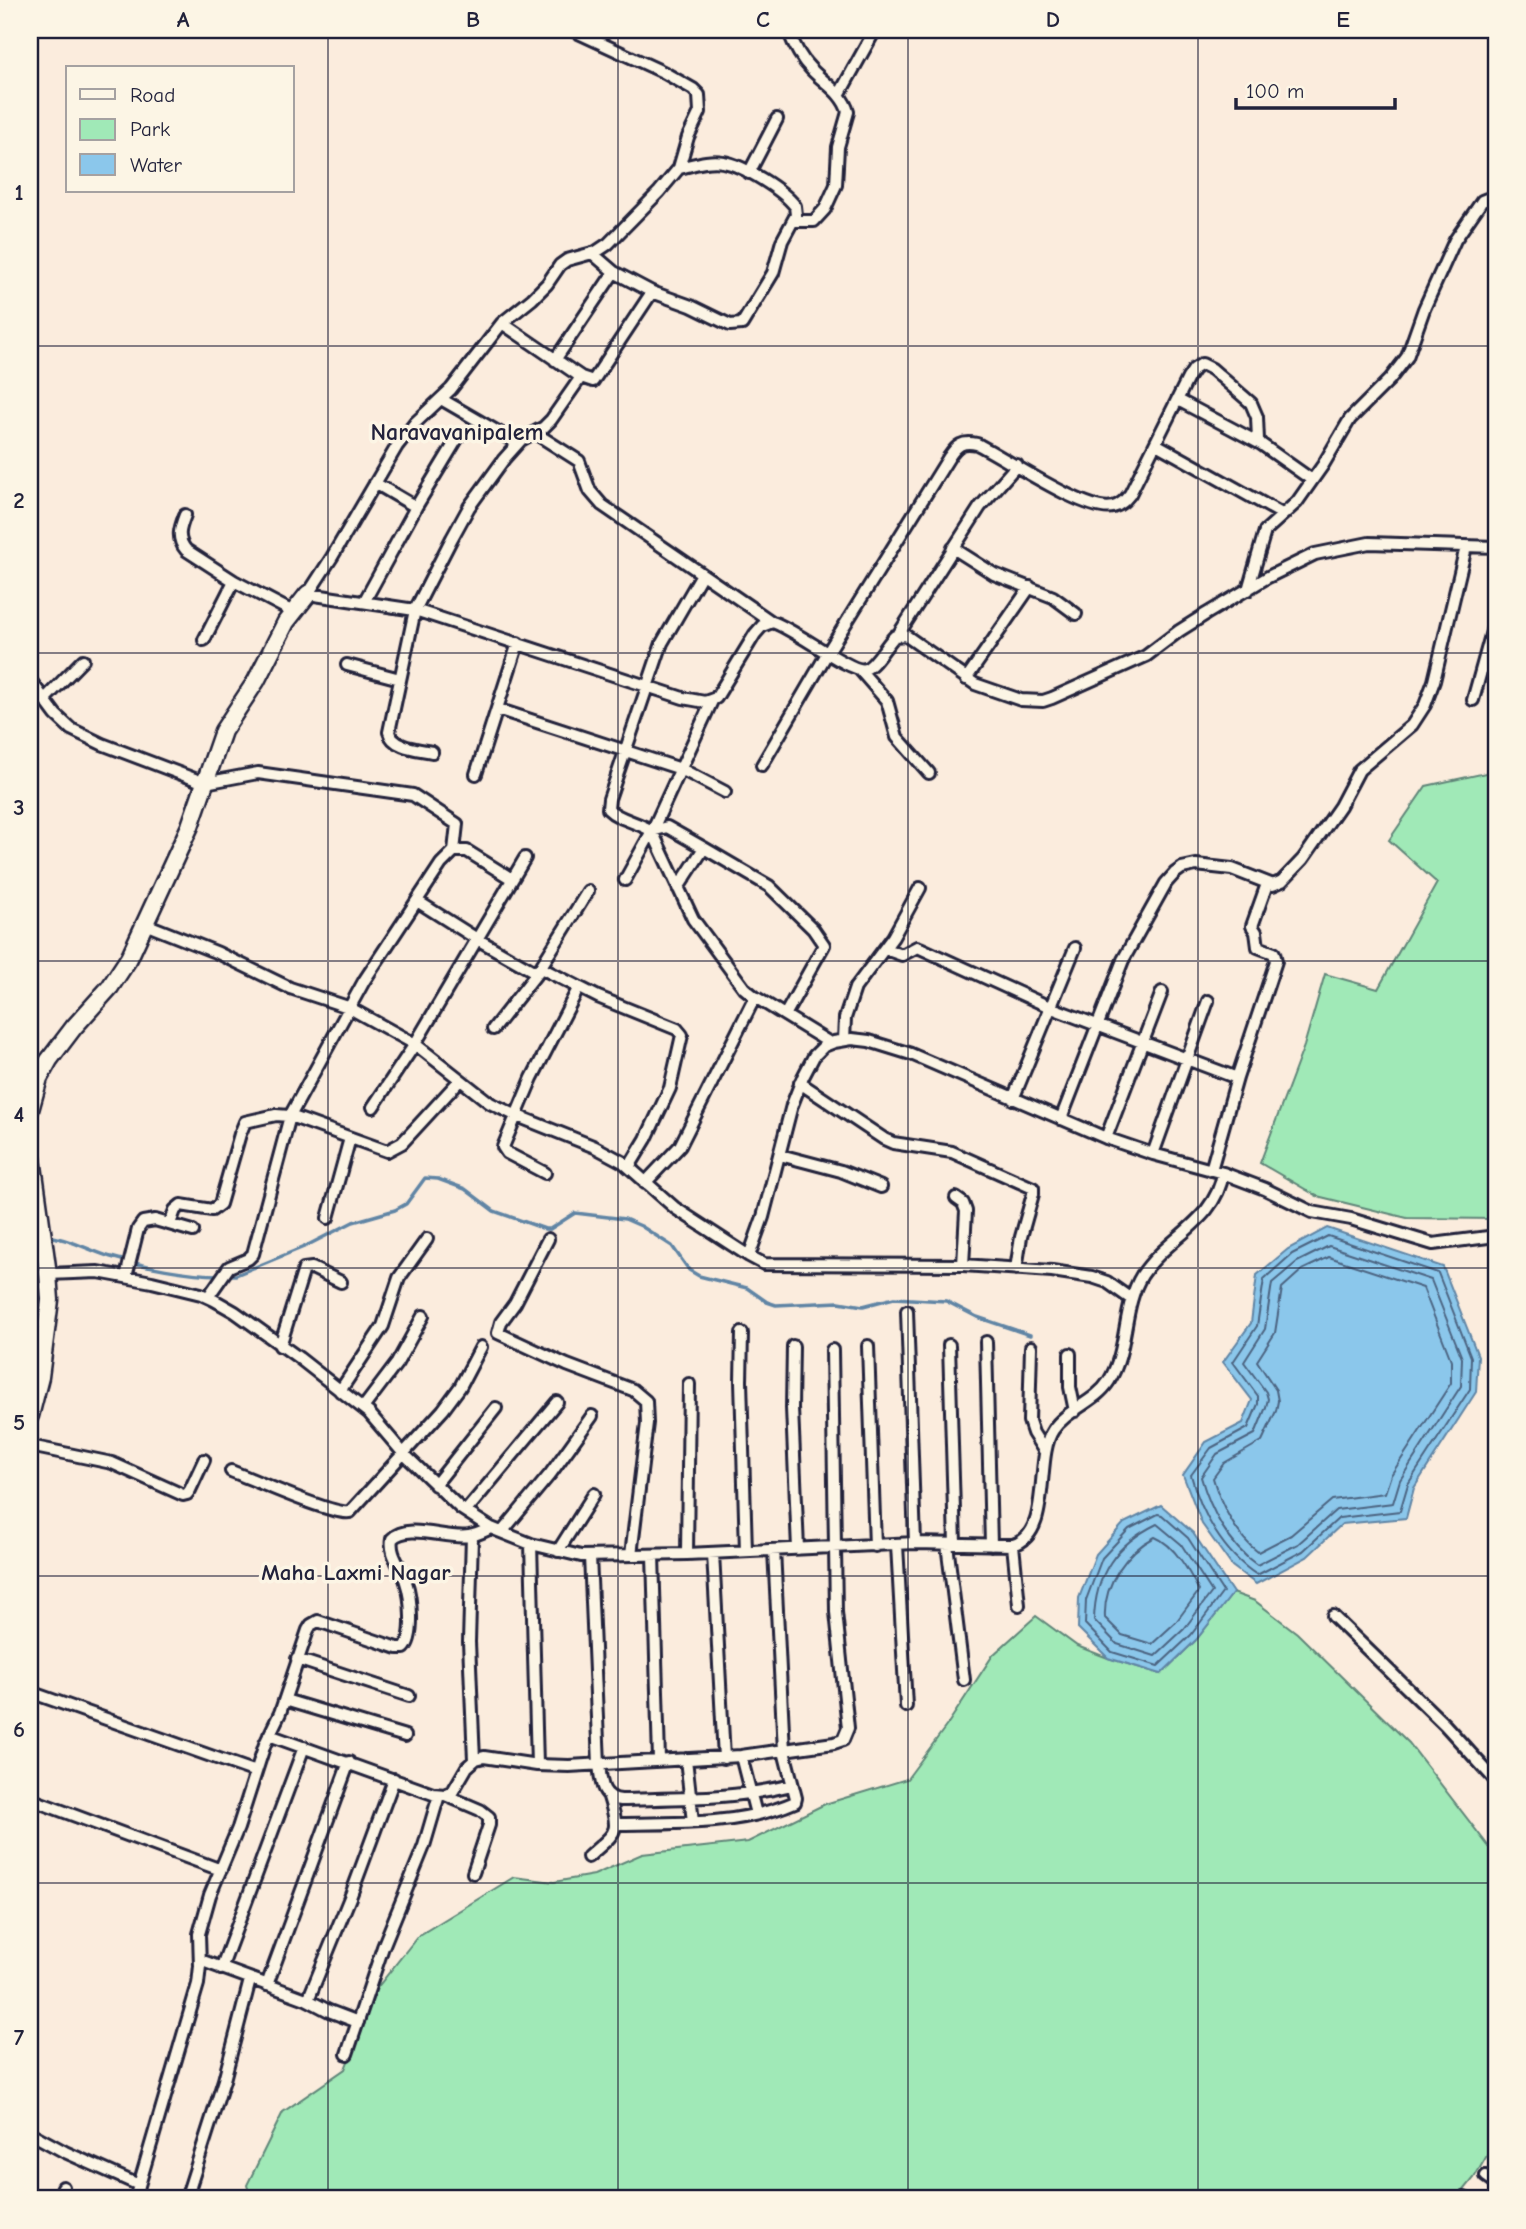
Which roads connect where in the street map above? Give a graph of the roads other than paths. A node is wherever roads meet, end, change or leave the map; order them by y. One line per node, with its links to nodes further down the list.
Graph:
1 (572, 30): 6 (street)
2 (788, 30): 4 (street)
3 (875, 30): 4 (street)
4 (839, 95): 9 (street)
5 (777, 119): 7 (street)
6 (679, 168): 7 (street); 10 (street)
7 (749, 173): 9 (street)
8 (1496, 200): 24 (street)
9 (794, 221): 12 (street)
10 (592, 253): 11 (street); 13 (street)
11 (614, 272): 12 (street); 14 (street)
12 (652, 292): 15 (street)
13 (502, 323): 14 (street); 16 (street)
14 (555, 360): 15 (street)
15 (581, 377): 18 (street)
16 (441, 399): 20 (street); 25 (street)
17 (1178, 400): 21 (street); 22 (street); 22 (street)
18 (535, 433): 20 (street); 32 (street)
19 (457, 439): 26 (street)
20 (517, 443): 38 (street)
21 (1156, 444): 23 (street); 27 (street)
22 (1261, 444): 24 (street)
23 (1017, 465): 31 (street); 46 (street)
24 (1312, 480): 27 (street)
25 (375, 483): 26 (street); 36 (street)
26 (416, 507): 37 (street)
27 (1282, 514): 35 (street)
28 (185, 515): 33 (street)
29 (1466, 547): 30 (street); 35 (street); 72 (street)
30 (1496, 547)
31 (953, 548): 34 (street); 43 (street)
32 (702, 574): 42 (street); 53 (street)
33 (234, 581): 39 (street); 44 (street)
34 (1030, 587): 40 (street); 51 (street)
35 (1248, 590): 51 (street)
36 (308, 594): 37 (street); 39 (street)
37 (364, 602): 38 (street)
38 (415, 610): 45 (street); 50 (street)
39 (293, 612): 64 (street)
40 (1076, 614)
41 (1496, 617): 55 (street)
42 (772, 622): 46 (street); 56 (street)
43 (898, 635): 49 (street); 51 (street)
44 (204, 640)
45 (518, 643): 53 (street); 57 (street)
46 (828, 652): 49 (street); 60 (street)
47 (83, 660): 54 (street)
48 (347, 665): 50 (street)
49 (860, 670): 62 (street)
50 (400, 679): 59 (street)
51 (966, 679)
52 (30, 680): 54 (street)
53 (647, 686): 56 (street); 58 (street)
54 (44, 699): 64 (street)
55 (1473, 700)
56 (712, 701): 61 (street)
57 (497, 709): 58 (street); 63 (street)
58 (627, 751): 61 (street); 66 (street)
59 (432, 752)
60 (762, 765)
61 (681, 769): 65 (street); 66 (street)
62 (929, 773)
63 (476, 774)
64 (205, 783): 68 (street); 77 (street)
65 (725, 792)
66 (652, 831): 67 (street); 71 (street); 73 (street)
67 (704, 848): 73 (street); 88 (street)
68 (454, 851): 70 (street); 76 (street)
69 (525, 858): 70 (street)
70 (512, 879): 78 (street)
71 (625, 880)
72 (1267, 884): 89 (street); 96 (street)
73 (678, 888): 84 (street)
74 (920, 888): 80 (street)
75 (588, 891): 81 (street)
76 (417, 901): 78 (street); 86 (street)
77 (145, 924): 86 (street); 101 (street)
78 (477, 939): 81 (street); 93 (street)
79 (1075, 948): 87 (street)
80 (885, 949): 87 (street); 91 (street)
81 (539, 971): 82 (street); 90 (street)
82 (579, 987): 102 (street); 110 (street)
83 (1162, 992): 92 (street)
84 (755, 997): 88 (street); 113 (street)
85 (1208, 1001): 95 (street)
86 (348, 1007): 93 (street); 103 (street)
87 (1052, 1008): 89 (street); 99 (street)
88 (786, 1015): 94 (street)
89 (1097, 1026): 92 (street); 104 (street)
90 (494, 1029)
91 (844, 1040): 94 (street); 99 (street)
92 (1142, 1042): 95 (street); 106 (street)
93 (415, 1044): 97 (street); 100 (street)
94 (830, 1044): 98 (street)
95 (1187, 1059): 96 (street); 108 (street)
96 (1237, 1078): 112 (street)
97 (460, 1080): 102 (street); 105 (street)
98 (800, 1083): 109 (street); 126 (street)
99 (1013, 1099): 104 (street)
100 (373, 1107)
101 (30, 1110)
102 (515, 1115): 110 (street); 111 (street)
103 (289, 1116): 105 (street); 117 (street); 129 (street)
104 (1061, 1119): 106 (street)
105 (350, 1138): 116 (street)
106 (1106, 1138): 108 (street)
107 (30, 1144): 118 (street)
108 (1153, 1154): 112 (street)
109 (780, 1155): 114 (street); 123 (street)
110 (629, 1167): 113 (street)
111 (545, 1172)
112 (1217, 1172): 120 (street); 130 (street)
113 (645, 1183): 123 (street)
114 (881, 1187)
115 (956, 1198): 124 (street)
116 (328, 1218)
117 (170, 1224): 119 (street); 125 (street)
118 (38, 1229): 127 (street)
119 (193, 1231)
120 (1496, 1236)
121 (427, 1239): 145 (street)
122 (548, 1239): 177 (street)
123 (749, 1256): 124 (street)
124 (963, 1265): 126 (street)
125 (129, 1266): 127 (street); 129 (street)
126 (1016, 1269): 130 (street)
127 (48, 1274): 133 (street)
128 (341, 1282): 137 (street)
129 (208, 1297): 137 (street)
130 (1131, 1299): 149 (street)
131 (906, 1311): 164 (street)
132 (423, 1316): 147 (street)
133 (38, 1333): 150 (street)
134 (742, 1333): 174 (street)
135 (986, 1342): 167 (street)
136 (949, 1345): 165 (street)
137 (280, 1346): 145 (street)
138 (793, 1346): 171 (street)
139 (869, 1346): 169 (street)
140 (481, 1347): 154 (street)
141 (1031, 1347): 153 (street)
142 (832, 1350): 170 (street)
143 (1070, 1354): 149 (street)
144 (689, 1384): 176 (street)
145 (340, 1391): 147 (street)
146 (556, 1402): 159 (street)
147 (363, 1408): 154 (street)
148 (496, 1408): 157 (street)
149 (1075, 1411): 153 (street)
150 (30, 1416)
151 (592, 1416): 161 (street)
152 (30, 1446): 155 (street)
153 (1045, 1452): 168 (street)
154 (404, 1454): 156 (street); 157 (street)
155 (204, 1461)
156 (231, 1471)
157 (435, 1485): 159 (street)
158 (594, 1494): 173 (street)
159 (466, 1511): 160 (street)
160 (491, 1528): 161 (street); 162 (street)
161 (502, 1532): 163 (street)
162 (472, 1536): 182 (street); 195 (street)
163 (531, 1544): 173 (street); 199 (street)
164 (915, 1544): 165 (street); 166 (street)
165 (951, 1544): 167 (street); 183 (street)
166 (897, 1545): 169 (street); 187 (street)
167 (991, 1545): 168 (street)
168 (1013, 1545): 180 (street)
169 (875, 1546): 170 (street)
170 (835, 1548): 171 (street); 191 (street)
171 (798, 1549): 172 (street)
172 (774, 1550): 174 (street); 191 (street)
173 (558, 1551): 179 (street)
174 (746, 1552): 175 (street)
175 (713, 1553): 176 (street); 193 (street)
176 (687, 1554): 178 (street)
177 (631, 1555): 178 (street); 179 (street)
178 (653, 1555): 196 (street)
179 (590, 1556): 198 (street)
180 (1019, 1605)
181 (1333, 1616): 202 (street)
182 (297, 1660): 185 (street); 186 (street)
183 (964, 1680)
184 (30, 1692): 200 (street)
185 (409, 1696)
186 (285, 1700): 188 (street); 189 (street)
187 (906, 1706)
188 (270, 1735): 190 (street); 200 (street)
189 (405, 1736)
190 (304, 1747): 197 (street); 216 (street)
191 (784, 1751): 192 (street); 203 (street)
192 (741, 1756): 193 (street); 204 (street)
193 (724, 1758): 194 (street)
194 (686, 1759): 196 (street); 207 (street)
195 (474, 1760): 199 (street); 205 (street)
196 (659, 1760): 198 (street)
197 (349, 1762): 201 (street); 218 (street)
198 (599, 1764): 199 (street); 206 (street)
199 (537, 1765)
200 (256, 1772): 213 (street)
201 (394, 1779): 205 (street); 219 (street)
202 (1496, 1781)
203 (792, 1784): 204 (street); 209 (street)
204 (750, 1792): 207 (street); 209 (street)
205 (442, 1795): 214 (street); 220 (street)
206 (609, 1797): 207 (street); 211 (street)
207 (689, 1797): 210 (street)
208 (30, 1799): 213 (street)
209 (756, 1814): 210 (street)
210 (693, 1822): 211 (street)
211 (616, 1824): 212 (street)
212 (589, 1857)
213 (221, 1870): 215 (street)
214 (473, 1873)
215 (200, 1960): 216 (street); 225 (street)
216 (221, 1969): 217 (street)
217 (250, 1980): 218 (street); 229 (street)
218 (267, 1985): 219 (street)
219 (308, 2000): 220 (street)
220 (358, 2022): 221 (street)
221 (347, 2054)
222 (30, 2133): 225 (street)
223 (1486, 2176): 224 (street)
224 (1496, 2183)
225 (139, 2185): 228 (street)
226 (63, 2187): 227 (street)
227 (58, 2199)
228 (135, 2199)
229 (186, 2199)

